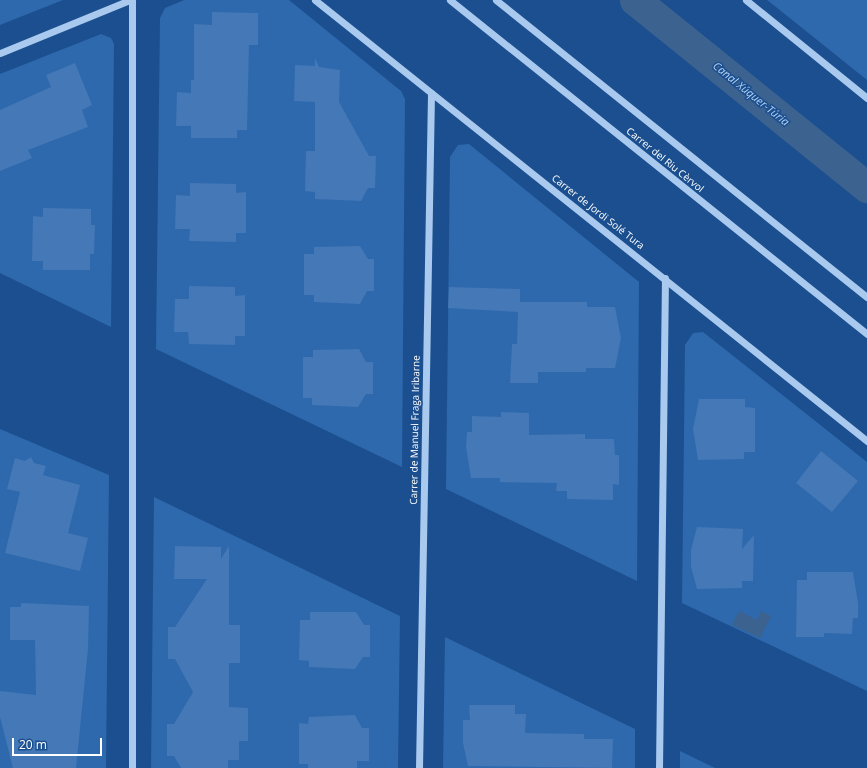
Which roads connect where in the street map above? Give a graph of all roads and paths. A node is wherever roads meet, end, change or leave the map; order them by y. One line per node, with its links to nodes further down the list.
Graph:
1 (131, 0): 6 (street); 13 (street)
2 (315, 0): 7 (street, Carrer de Jordi Solé Tura)
3 (450, 0): 11 (street, Carrer del Riu Cèrvol)
4 (496, 0): 10 (street, Carrer del Riu Cèrvol)
5 (746, 0): 8 (street)
6 (0, 53)
7 (431, 93): 9 (street, Carrer de Jordi Solé Tura); 14 (street, Carrer de Manuel Fraga Iribarne)
8 (867, 98)
9 (665, 278): 12 (street, Carrer de Jordi Solé Tura); 15 (street)
10 (867, 297)
11 (867, 334)
12 (867, 441)
13 (132, 768)
14 (419, 768)
15 (659, 768)

